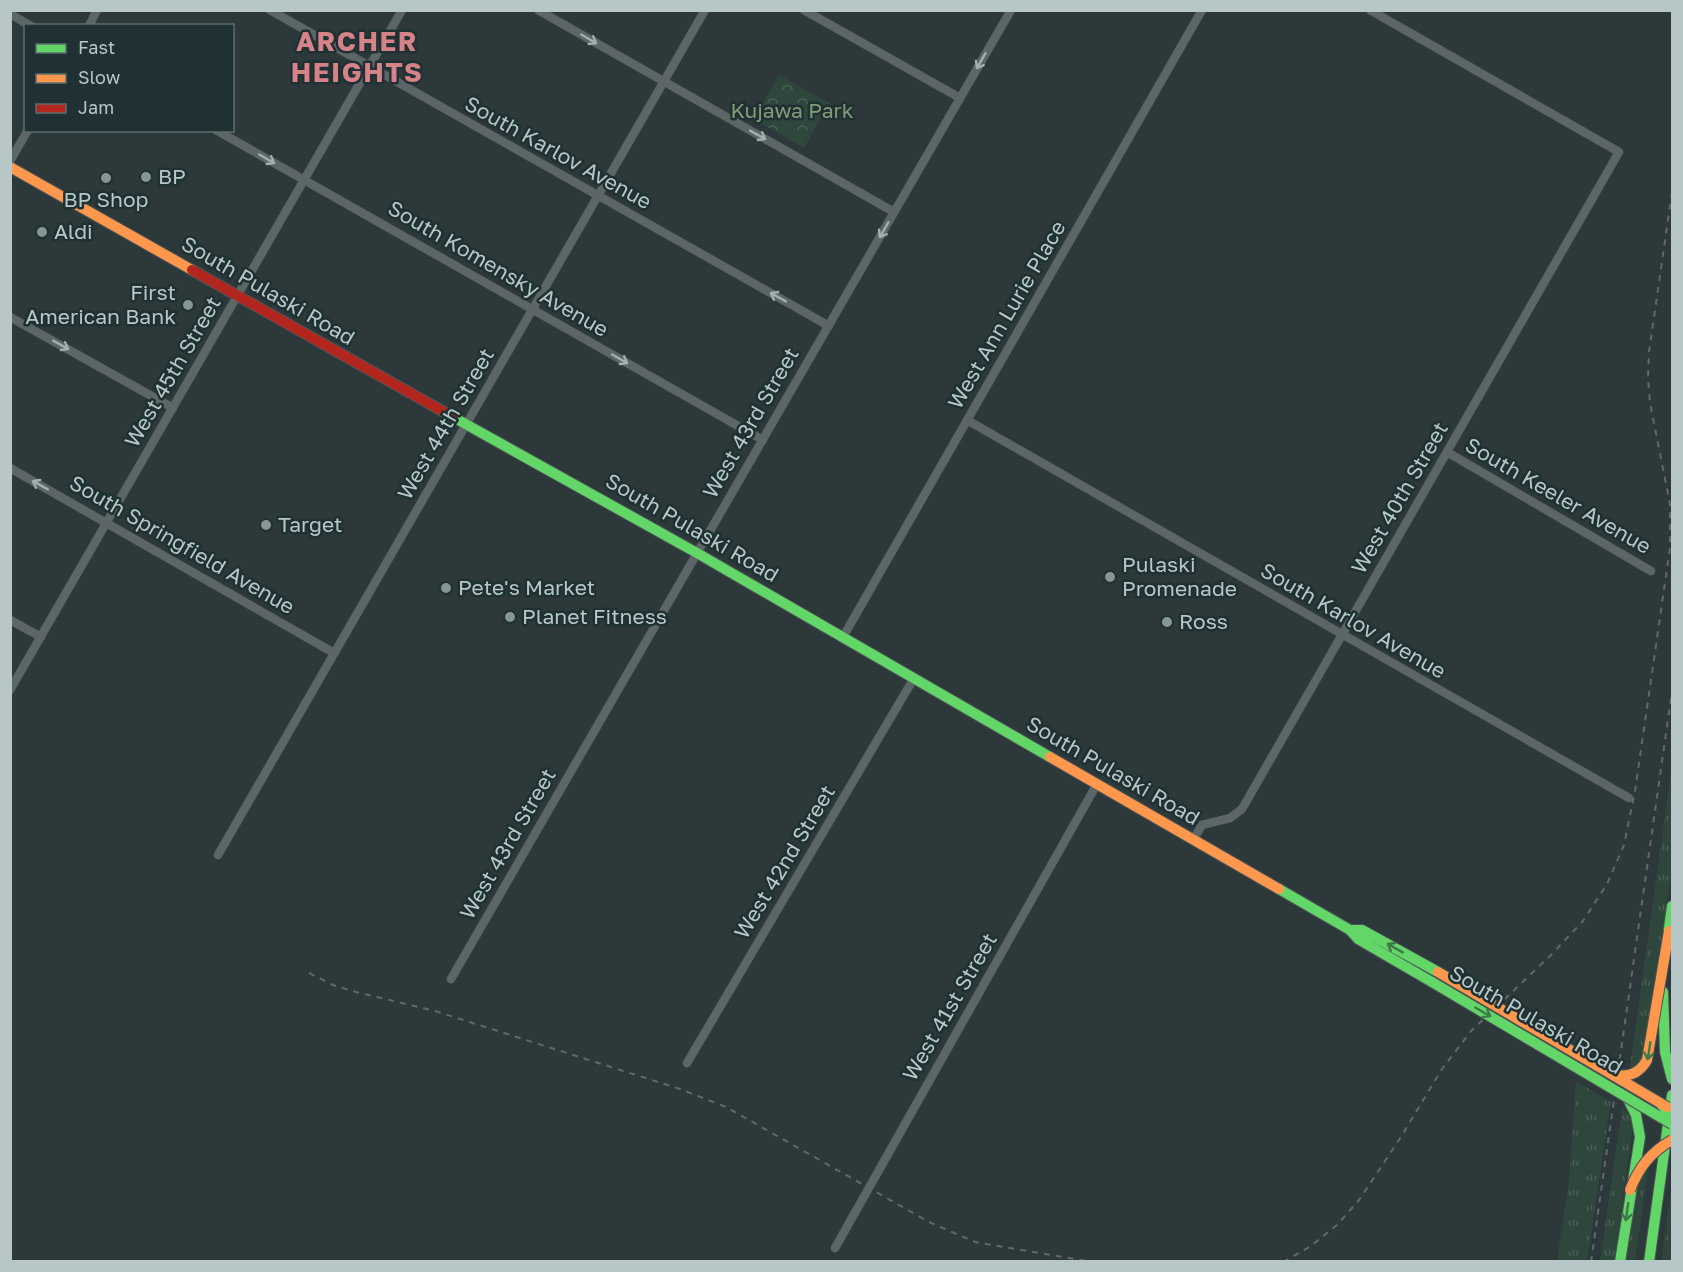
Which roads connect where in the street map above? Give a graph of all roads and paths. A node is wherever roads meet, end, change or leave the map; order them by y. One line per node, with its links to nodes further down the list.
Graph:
1 (97, 10): 12 (street)
2 (270, 10): 13 (street, South Karlov Avenue)
3 (402, 10): 13 (street, West 45th Street)
4 (538, 10): 14 (street, one-way to 14)
5 (705, 10): 14 (street, West 44th Street)
6 (804, 10): 15 (street)
7 (1011, 10): 15 (street, West 43rd Street, one-way to 15)
8 (1202, 10): 28 (street, West Ann Lurie Place)
9 (1370, 10): 31 (street, West 40th Street)
10 (10, 14): 11 (street)
11 (28, 24)
12 (89, 24)
13 (370, 67): 20 (street, West 45th Street); 21 (street, South Karlov Avenue)
14 (664, 82): 21 (street, West 44th Street); 22 (street, one-way to 22)
15 (960, 98): 22 (street, West 43rd Street)
16 (27, 132): 18 (street)
17 (220, 132): 20 (street, South Komensky Avenue, one-way to 20)
18 (10, 161)
19 (10, 168): 23 (main road, South Pulaski Road)
20 (304, 180): 23 (street, West 45th Street); 24 (street, South Komensky Avenue)
21 (598, 196): 24 (street, West 44th Street); 26 (street, South Karlov Avenue, one-way to 21)
22 (894, 212): 26 (street, West 43rd Street, one-way to 26)
23 (238, 296): 27 (street, West 45th Street); 29 (main road, South Pulaski Road)
24 (533, 310): 29 (street, West 44th Street); 30 (street, South Komensky Avenue, one-way to 30)
25 (10, 317): 27 (street, one-way to 27)
26 (829, 326): 30 (street, West 43rd Street)
27 (173, 408): 33 (street, West 45th Street)
28 (967, 420): 37 (street, South Karlov Avenue); 39 (street, West Ann Lurie Place)
29 (466, 424): 34 (main road, South Pulaski Road); 40 (street, West 44th Street)
30 (763, 440): 34 (street, West 43rd Street)
31 (1447, 452): 35 (street, South Keeler Avenue); 37 (street, West 40th Street)
32 (10, 468): 33 (street, South Springfield Avenue, one-way to 32)
33 (107, 522): 38 (street, West 45th Street); 40 (street, South Springfield Avenue)
34 (697, 553): 39 (main road, South Pulaski Road); 50 (street, West 43rd Street)
35 (1651, 571)
36 (10, 620): 38 (street)
37 (1342, 635): 44 (street, South Karlov Avenue); 45 (street, West 40th Street)
38 (41, 637): 42 (street, West 45th Street)
39 (843, 637): 41 (main road, South Pulaski Road)
40 (334, 653): 46 (street, West 44th Street)
41 (914, 678): 43 (main road, South Pulaski Road); 51 (street, West 42nd Street)
42 (10, 690)
43 (1097, 784): 45 (main road, South Pulaski Road); 61 (street, West 41st Street)
44 (1629, 798)
45 (1193, 840): 48 (main road, South Pulaski Road)
46 (218, 855)
47 (1672, 906): 49 (main road)
48 (1350, 930): 52 (main road, South Pulaski Road, one-way to 48, bridge); 54 (main road, South Pulaski Road, one-way to 54, bridge)
49 (1669, 931): 52 (main road, one-way to 52, bridge); 53 (main road, bridge)
50 (451, 979)
51 (687, 1063)
52 (1612, 1074): 56 (main road, South Pulaski Road, bridge)
53 (1672, 1078)
54 (1626, 1095): 56 (main road, bridge); 58 (main road, South Pulaski Road, bridge); 60 (main road, bridge)
55 (1672, 1095): 63 (main road)
56 (1669, 1107): 57 (main road, South Pulaski Road, bridge)
57 (1672, 1117)
58 (1672, 1124)
59 (1672, 1140): 60 (main road, bridge)
60 (1630, 1190): 62 (main road, one-way to 62)
61 (835, 1248)
62 (1620, 1262)
63 (1649, 1262)

